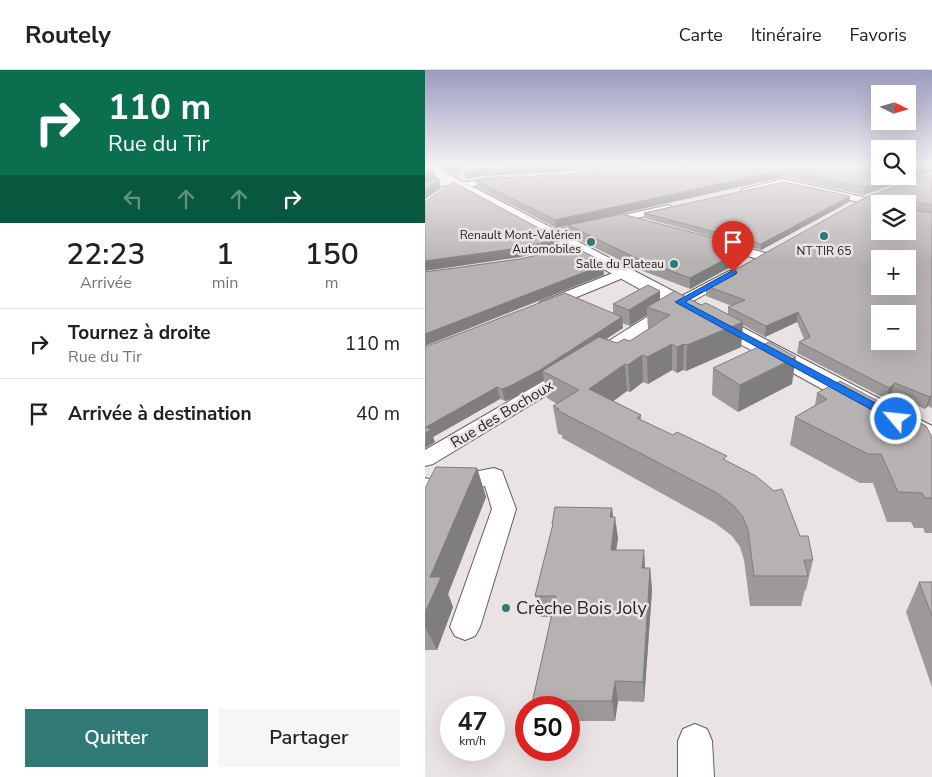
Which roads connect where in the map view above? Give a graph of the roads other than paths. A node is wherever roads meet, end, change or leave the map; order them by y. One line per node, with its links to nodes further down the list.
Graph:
1 (482, 198): 7 (main road)
2 (853, 198): 4 (street)
3 (682, 206): 5 (street)
4 (845, 210)
5 (624, 218): 6 (street); 7 (street)
6 (652, 226)
7 (551, 234): 9 (main road)
8 (707, 241): 10 (street, Rue des Bochoux)
9 (623, 273): 10 (main road); 11 (street)
10 (679, 302): 12 (main road); 13 (street, Rue des Bochoux)
11 (532, 310)
12 (932, 438)
13 (425, 459)
14 (427, 489): 15 (street)
15 (465, 627)
16 (695, 741): 17 (street)
17 (696, 777)

